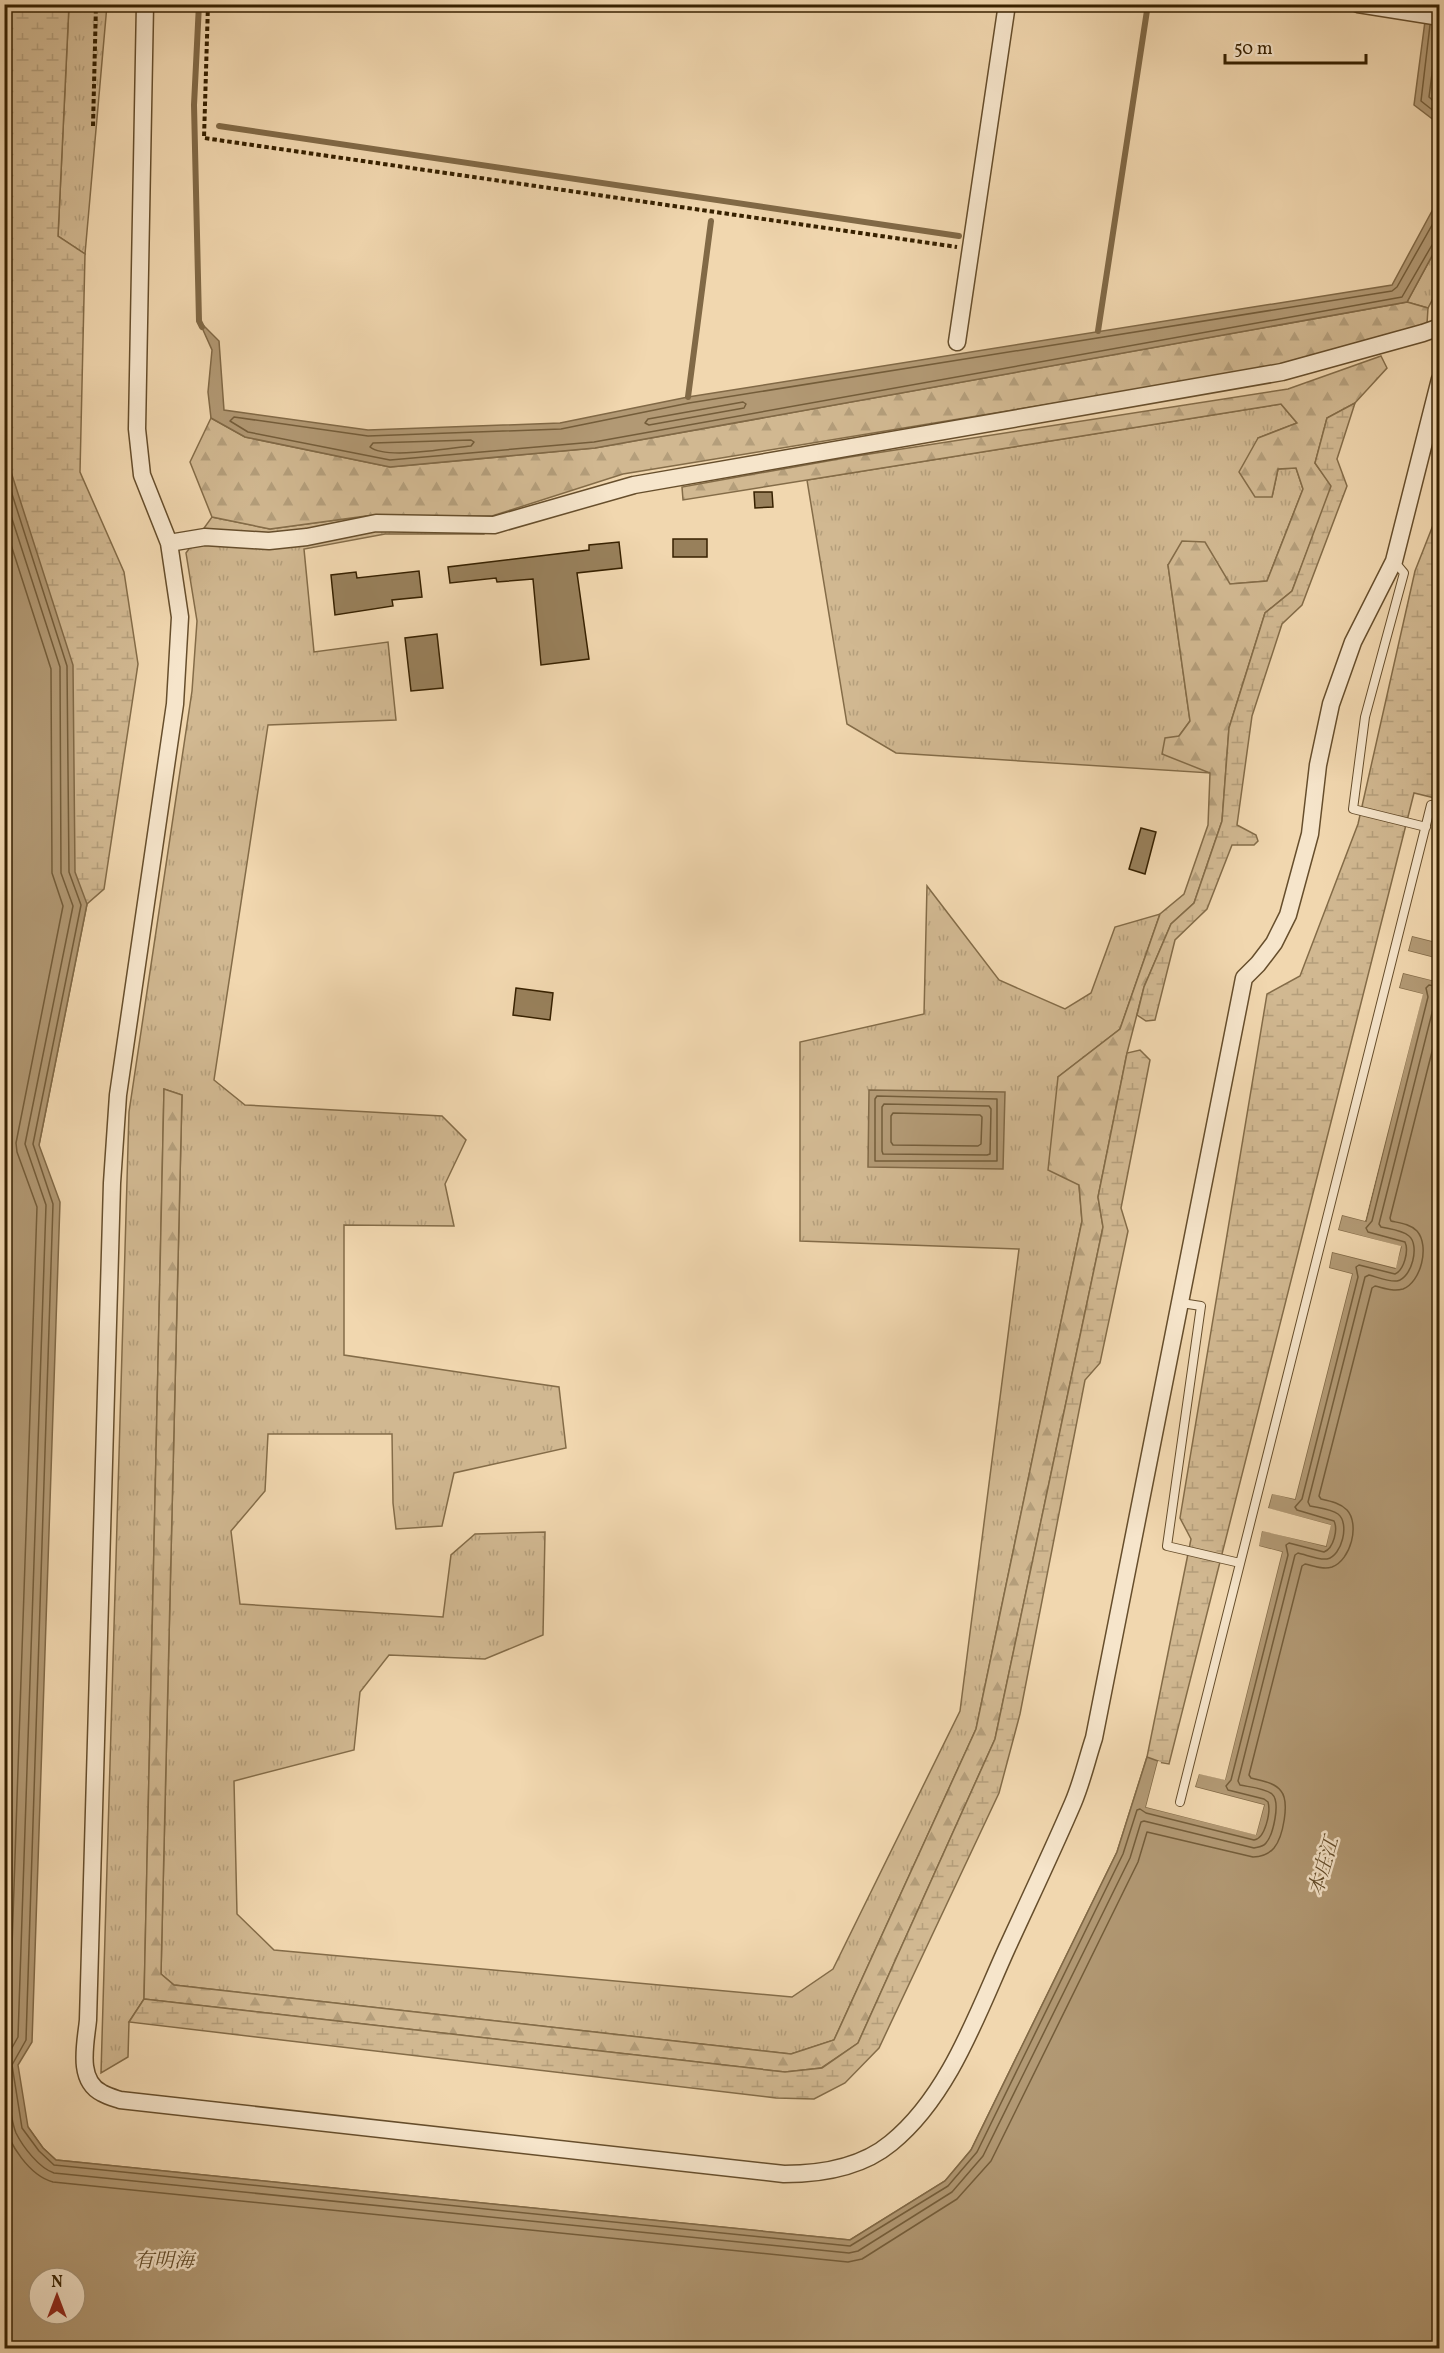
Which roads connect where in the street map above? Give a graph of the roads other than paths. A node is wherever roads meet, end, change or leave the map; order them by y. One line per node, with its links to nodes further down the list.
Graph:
1 (145, 4): 8 (street)
2 (1007, 4): 6 (street)
3 (1358, 4): 4 (street)
4 (1440, 17)
5 (1440, 327): 8 (street)
6 (957, 342)
7 (1440, 379): 9 (street)
8 (169, 543): 9 (street)
9 (1394, 561): 11 (lane)
10 (1431, 805): 11 (lane)
11 (1426, 827): 13 (lane)
12 (1188, 1304): 13 (lane)
13 (1240, 1563): 14 (lane)
14 (1180, 1802)

